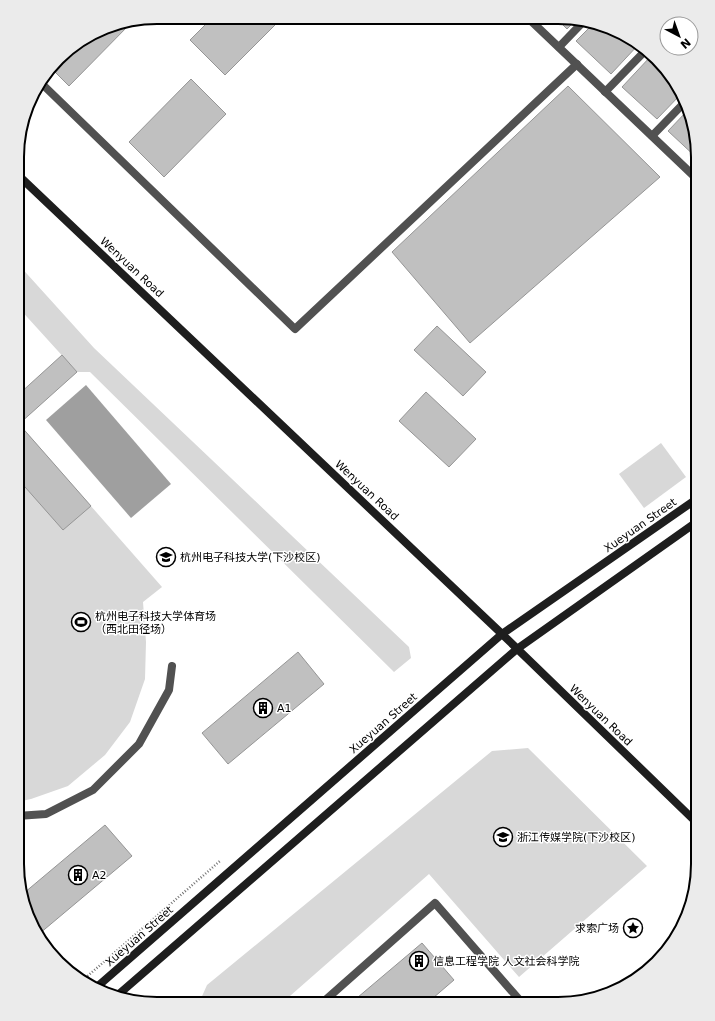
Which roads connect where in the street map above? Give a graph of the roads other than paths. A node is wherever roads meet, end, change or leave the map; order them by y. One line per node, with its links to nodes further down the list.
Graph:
1 (534, 24): 3 (street)
2 (579, 26): 3 (street)
3 (559, 47): 5 (street)
4 (642, 54): 7 (street)
5 (577, 64): 6 (street); 7 (street)
6 (44, 86)
7 (605, 92): 9 (street)
8 (681, 106): 9 (street)
9 (652, 136): 10 (street)
10 (691, 173)
11 (24, 181): 14 (main road, Wenyuan Road)
12 (691, 503): 14 (main road, Xueyuan Street)
13 (691, 527): 15 (main road)
14 (502, 634): 15 (main road, Wenyuan Road); 19 (main road, Xueyuan Street)
15 (517, 649): 18 (main road, Wenyuan Road); 20 (main road)
16 (172, 666): 17 (street)
17 (24, 816)
18 (691, 817)
19 (100, 984)
20 (122, 992)
21 (329, 997): 22 (street)
22 (517, 997)

